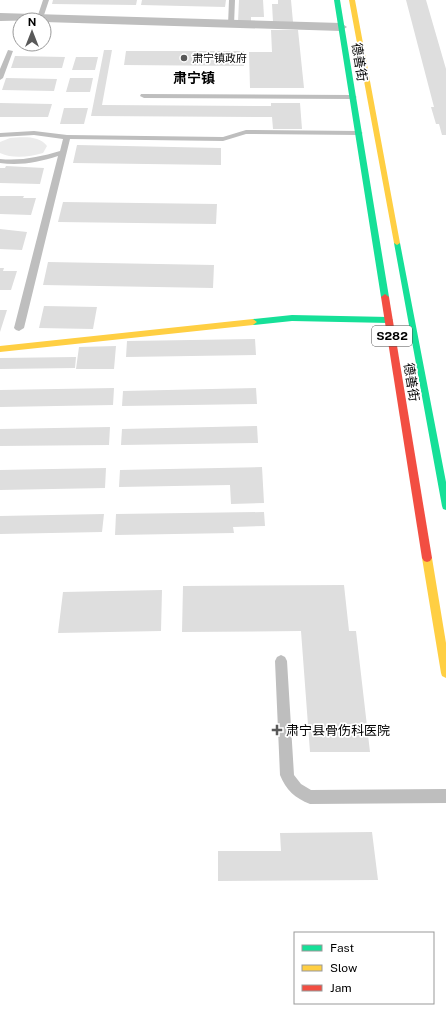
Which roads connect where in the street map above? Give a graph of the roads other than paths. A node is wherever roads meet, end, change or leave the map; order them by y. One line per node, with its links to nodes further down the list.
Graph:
1 (46, 0): 5 (lane)
2 (232, 0): 9 (lane)
3 (337, 0): 10 (main road, 德善街 / S282)
4 (352, 0): 23 (main road, 德善街 / S282)
5 (42, 12)
6 (0, 16): 7 (street)
7 (12, 17)
8 (52, 18): 9 (street)
9 (230, 24): 10 (street)
10 (341, 27): 14 (main road, 德善街 / S282)
11 (10, 51): 12 (lane)
12 (0, 78)
13 (144, 96): 14 (lane)
14 (353, 97): 15 (main road, 德善街 / S282)
15 (358, 133): 17 (lane); 20 (main road, 德善街 / S282)
16 (0, 135): 17 (lane)
17 (67, 137): 18 (lane)
18 (63, 152): 19 (lane); 21 (lane)
19 (0, 161)
20 (389, 320): 22 (main road); 25 (main road, 德善街 / S282)
21 (19, 328)
22 (0, 349)
23 (446, 506)
24 (281, 661): 26 (lane)
25 (446, 673)
26 (446, 796)

